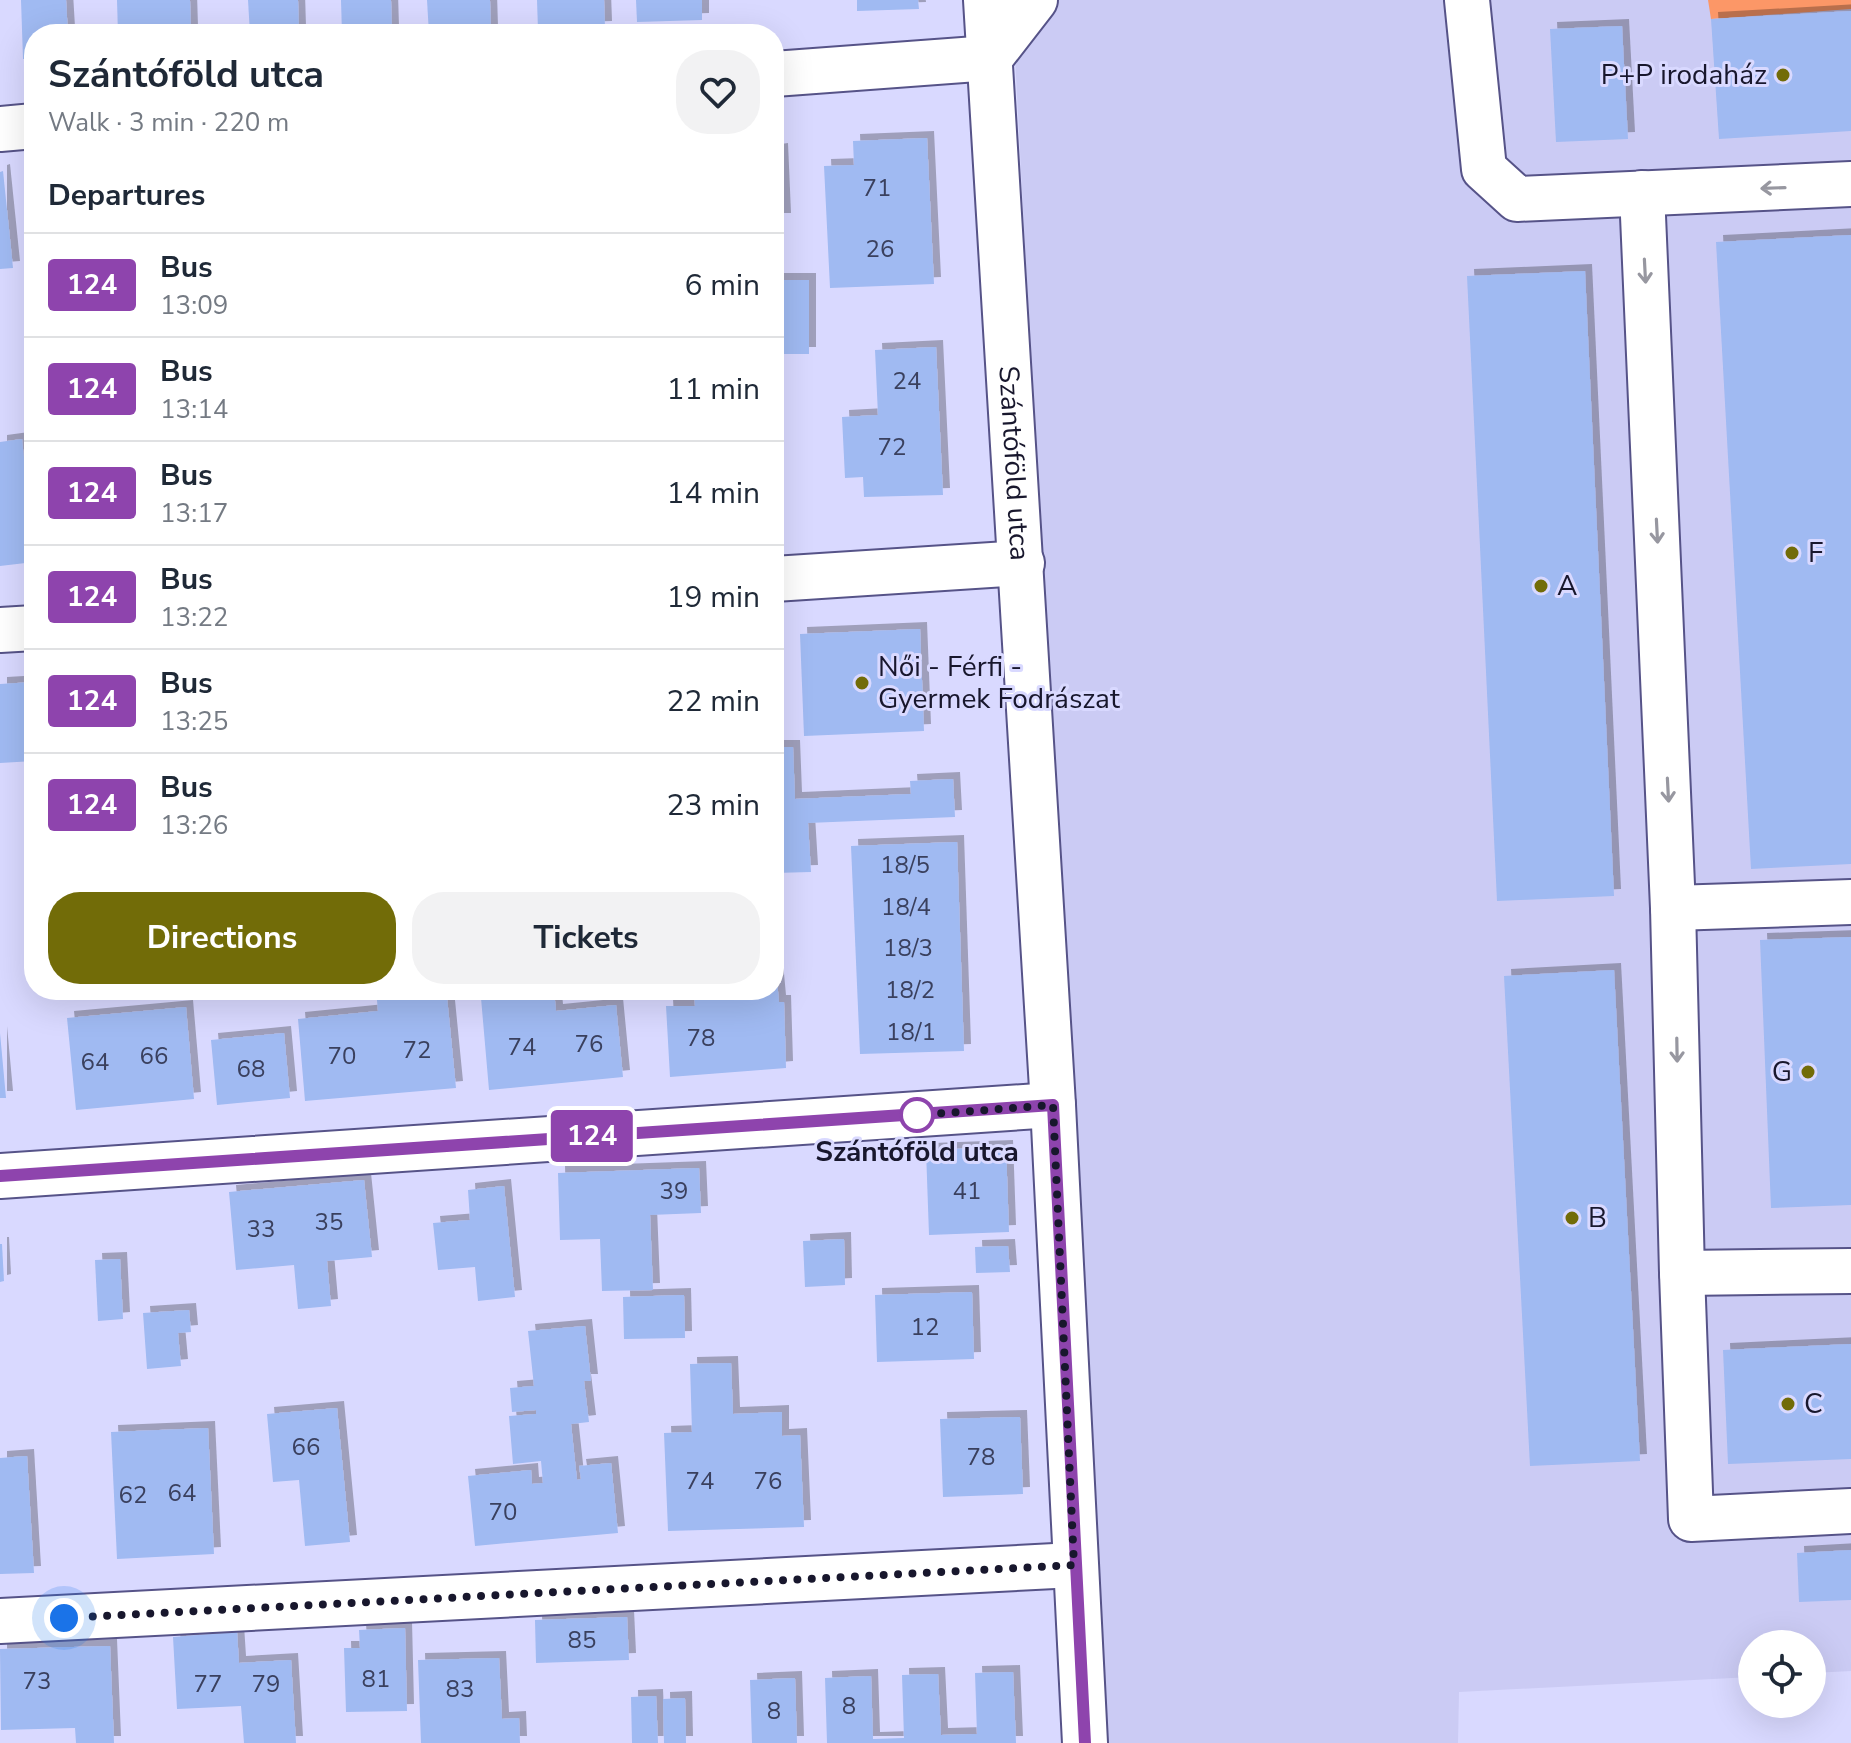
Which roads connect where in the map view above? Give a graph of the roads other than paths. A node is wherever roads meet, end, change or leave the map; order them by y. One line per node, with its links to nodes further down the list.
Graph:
1 (986, 0): 4 (street, Szántóföld utca)
2 (1035, 0): 4 (street)
3 (1467, 0): 9 (street)
4 (990, 58): 5 (street); 10 (street, Szántóföld utca)
5 (784, 73)
6 (24, 127): 7 (street)
7 (0, 129)
8 (1851, 184): 9 (street, one-way to 9)
9 (1642, 193): 15 (street, one-way to 15)
10 (1022, 563): 11 (street); 16 (street, Szántóföld utca)
11 (784, 578)
12 (24, 629): 13 (street)
13 (0, 630)
14 (1851, 902): 15 (street)
15 (1673, 908): 19 (street, one-way to 19)
16 (1053, 1105): 17 (street); 21 (street, Szántóföld utca)
17 (0, 1176)
18 (1851, 1271): 19 (street)
19 (1682, 1273): 20 (street)
20 (1851, 1511)
21 (1074, 1565): 22 (street); 23 (street, Szántóföld utca)
22 (0, 1621)
23 (1085, 1743)

